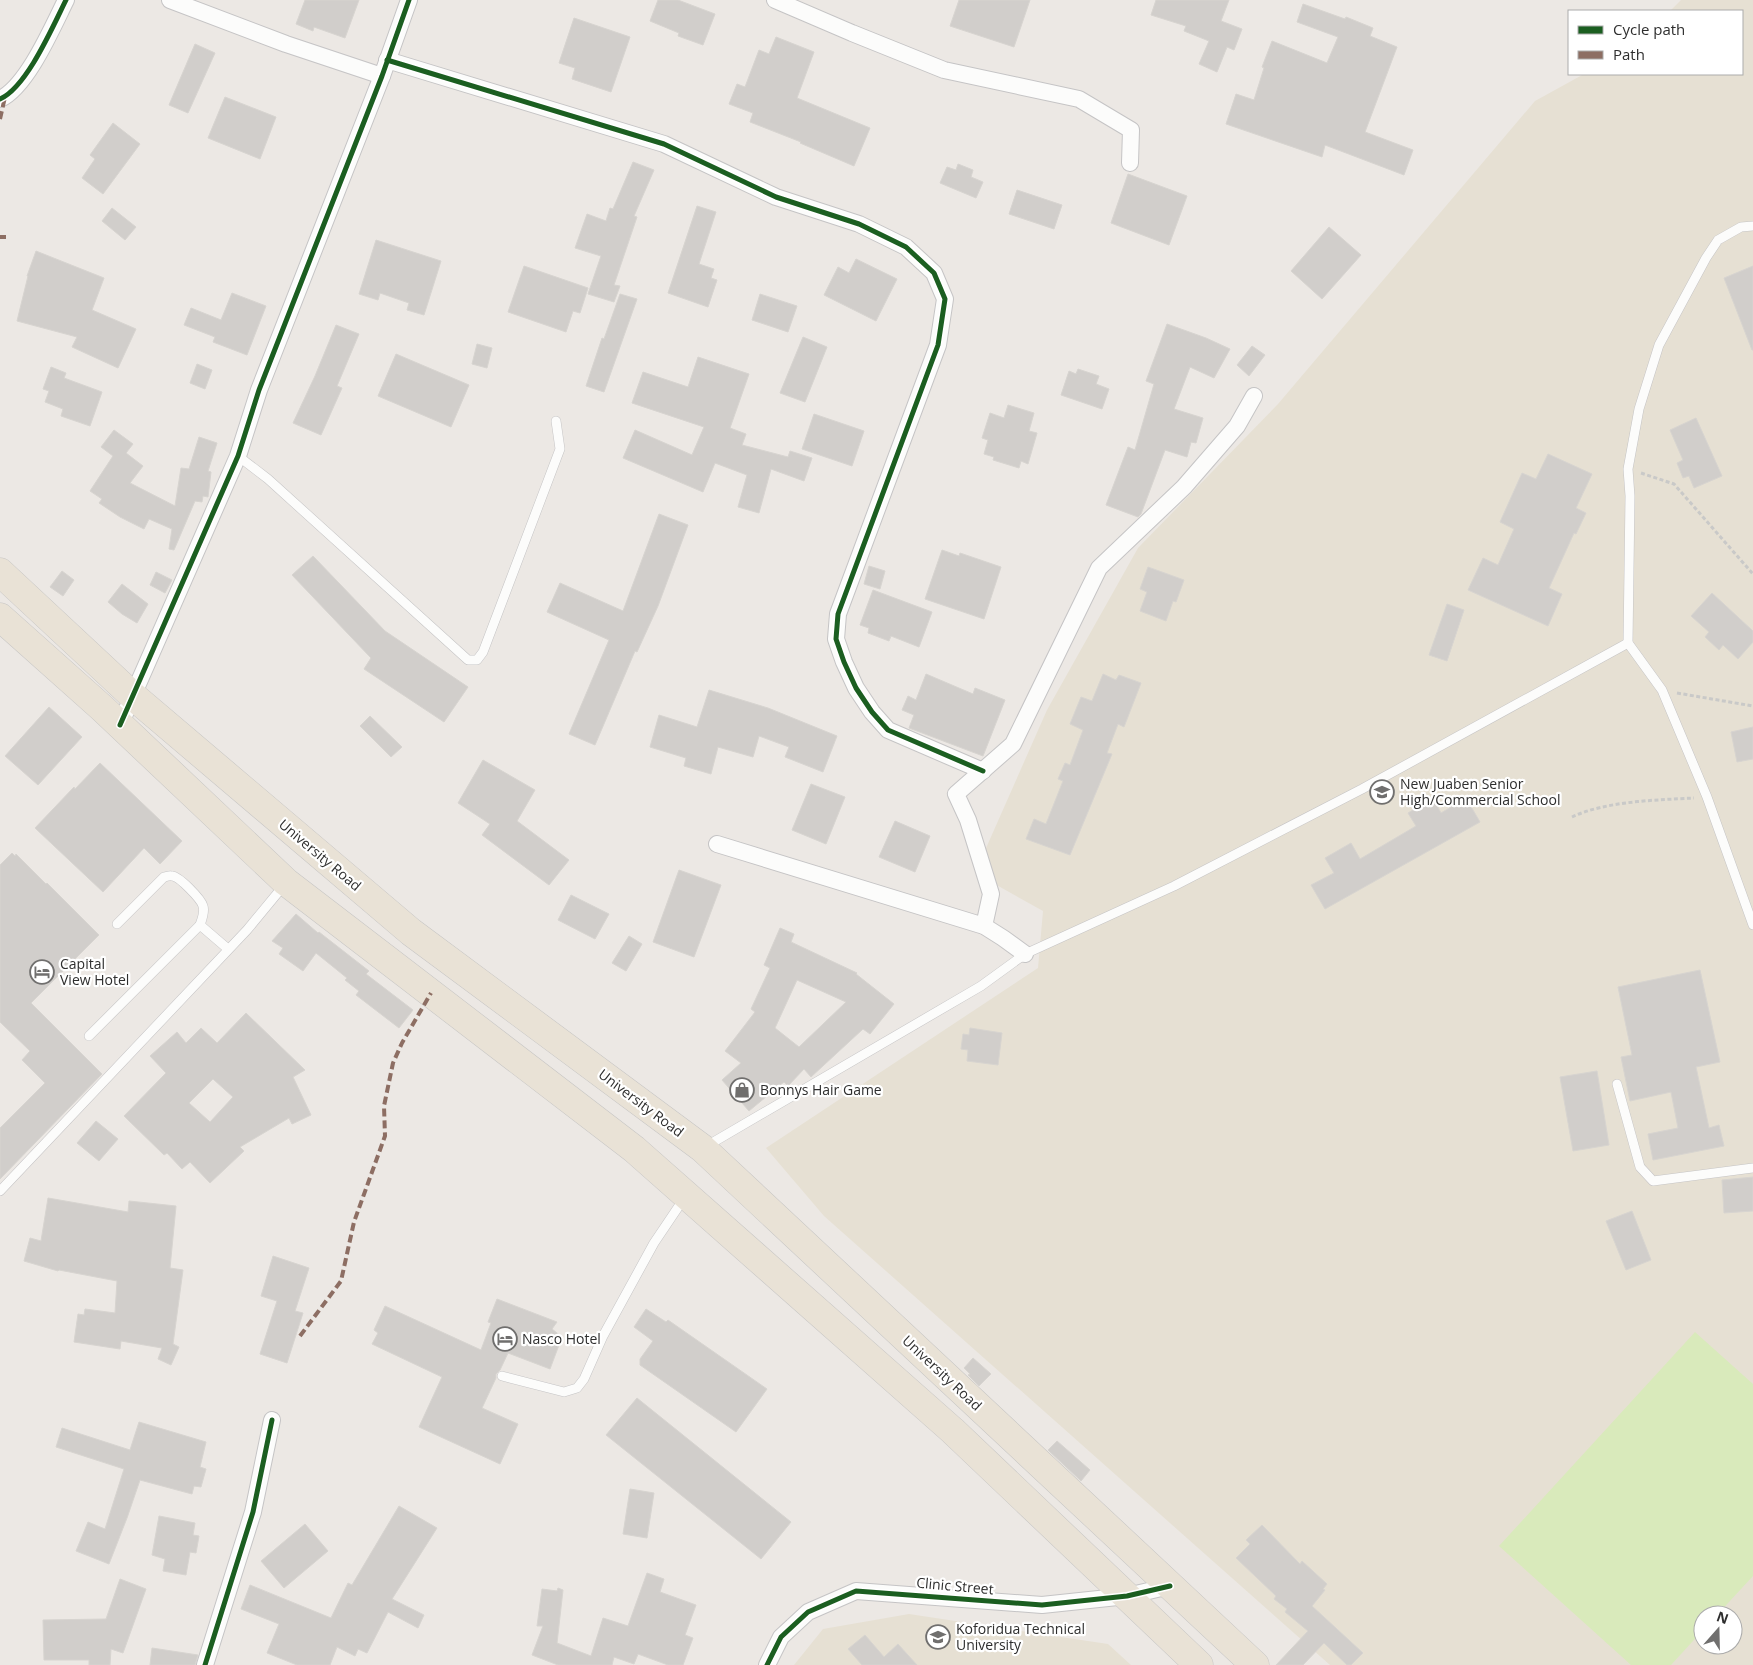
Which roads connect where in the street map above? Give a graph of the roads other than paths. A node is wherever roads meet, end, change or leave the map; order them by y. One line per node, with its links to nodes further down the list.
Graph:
1 (66, 0): 7 (street)
2 (170, 0): 6 (street)
3 (409, 0): 5 (street)
4 (775, 0): 8 (street)
5 (387, 60): 6 (street); 20 (street)
6 (382, 76): 12 (street)
7 (0, 100)
8 (1130, 163)
9 (1753, 226): 15 (lane)
10 (1254, 396): 20 (street)
11 (556, 421): 12 (lane)
12 (238, 456): 18 (street)
13 (0, 572): 16 (highway, University Road)
14 (0, 617): 17 (highway)
15 (1628, 643): 25 (lane); 28 (lane)
16 (96, 663): 17 (highway); 18 (highway, University Road)
17 (76, 685): 19 (highway)
18 (133, 696): 19 (street); 31 (highway, University Road)
19 (120, 725): 22 (highway)
20 (983, 771): 26 (street)
21 (717, 844): 26 (street)
22 (286, 882): 27 (lane); 34 (highway)
23 (117, 924): 24 (lane)
24 (200, 925): 27 (lane); 29 (lane)
25 (1753, 925)
26 (984, 926): 28 (street)
27 (228, 949): 33 (lane)
28 (1025, 954): 31 (lane)
29 (89, 1036)
30 (1617, 1084): 32 (lane)
31 (702, 1148): 37 (highway, University Road)
32 (1753, 1168)
33 (0, 1191)
34 (686, 1195): 35 (lane); 38 (highway)
35 (502, 1376)
36 (272, 1420): 40 (street)
37 (1170, 1586): 38 (street, Clinic Street); 42 (highway, University Road)
38 (1127, 1596): 39 (highway); 41 (street, Clinic Street)
39 (1194, 1663)
40 (205, 1665)
41 (767, 1665)
42 (1255, 1665)

